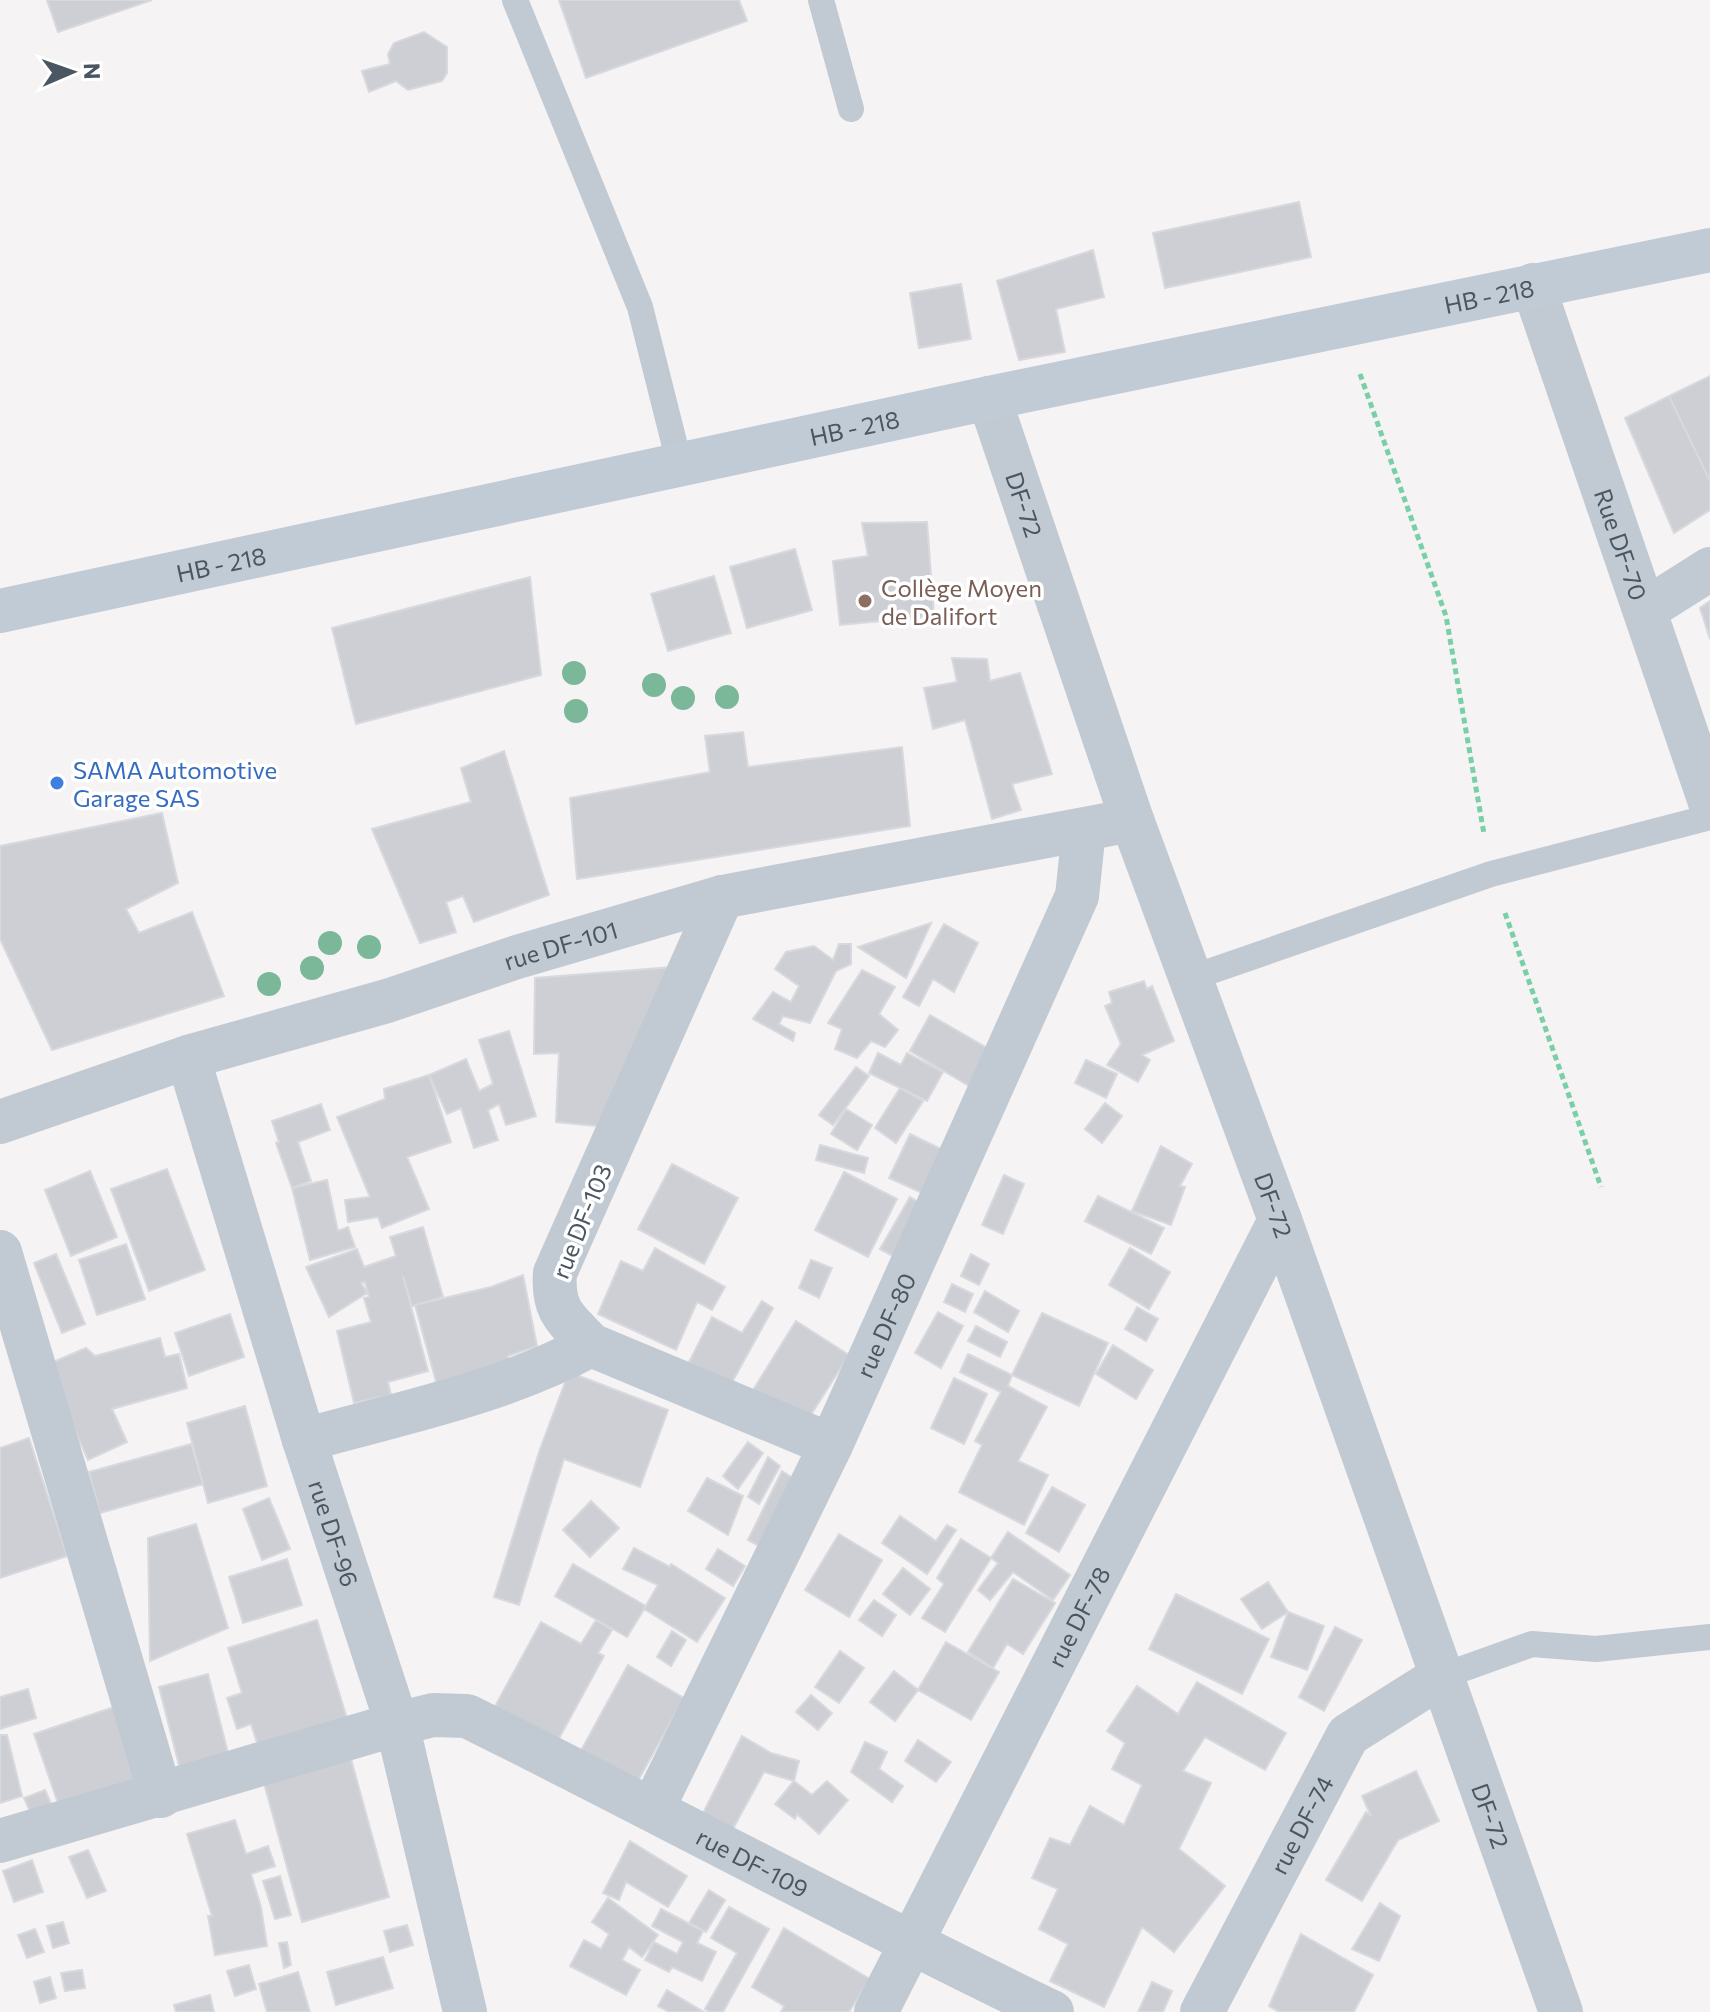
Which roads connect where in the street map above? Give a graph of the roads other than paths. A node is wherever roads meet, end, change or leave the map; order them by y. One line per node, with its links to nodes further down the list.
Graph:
1 (515, 0): 7 (lane)
2 (821, 0): 3 (lane)
3 (851, 109)
4 (1710, 250): 5 (main road, HB - 218)
5 (1533, 285): 6 (main road, HB - 218); 9 (street, Rue DF-70)
6 (989, 398): 7 (main road, HB - 218); 13 (street, DF-72 / DF-72)
7 (680, 466): 10 (main road, HB - 218)
8 (1710, 569): 9 (street)
9 (1645, 610): 11 (street, Rue DF-70)
10 (0, 611)
11 (1710, 802)
12 (1710, 817): 16 (lane)
13 (1132, 820): 14 (street, rue DF-101); 16 (street, DF-72 / DF-72)
14 (1084, 830): 15 (street, rue DF-101); 23 (street, rue DF-80)
15 (722, 897): 17 (street, rue DF-101); 21 (street, rue DF-103)
16 (1191, 978): 19 (street, DF-72 / DF-72)
17 (188, 1057): 18 (street, rue DF-101); 22 (street, rue DF-96)
18 (0, 1122)
19 (1280, 1220): 25 (street, DF-72 / DF-72); 30 (street, rue DF-78)
20 (0, 1252): 27 (street)
21 (591, 1345): 22 (street); 23 (street, rue DF-103)
22 (304, 1440): 26 (street, rue DF-96)
23 (831, 1445): 28 (street, rue DF-80)
24 (1710, 1637): 25 (lane)
25 (1440, 1677): 34 (street, rue DF-74); 35 (street, DF-72 / DF-72)
26 (397, 1724): 27 (street); 28 (street, rue DF-109); 31 (street, rue DF-96)
27 (161, 1796): 29 (street)
28 (653, 1808): 30 (street, rue DF-109)
29 (0, 1841)
30 (912, 1946): 32 (street, rue DF-78); 33 (street, rue DF-109)
31 (465, 2012)
32 (876, 2012)
33 (1052, 2012)
34 (1202, 2012)
35 (1561, 2012)

